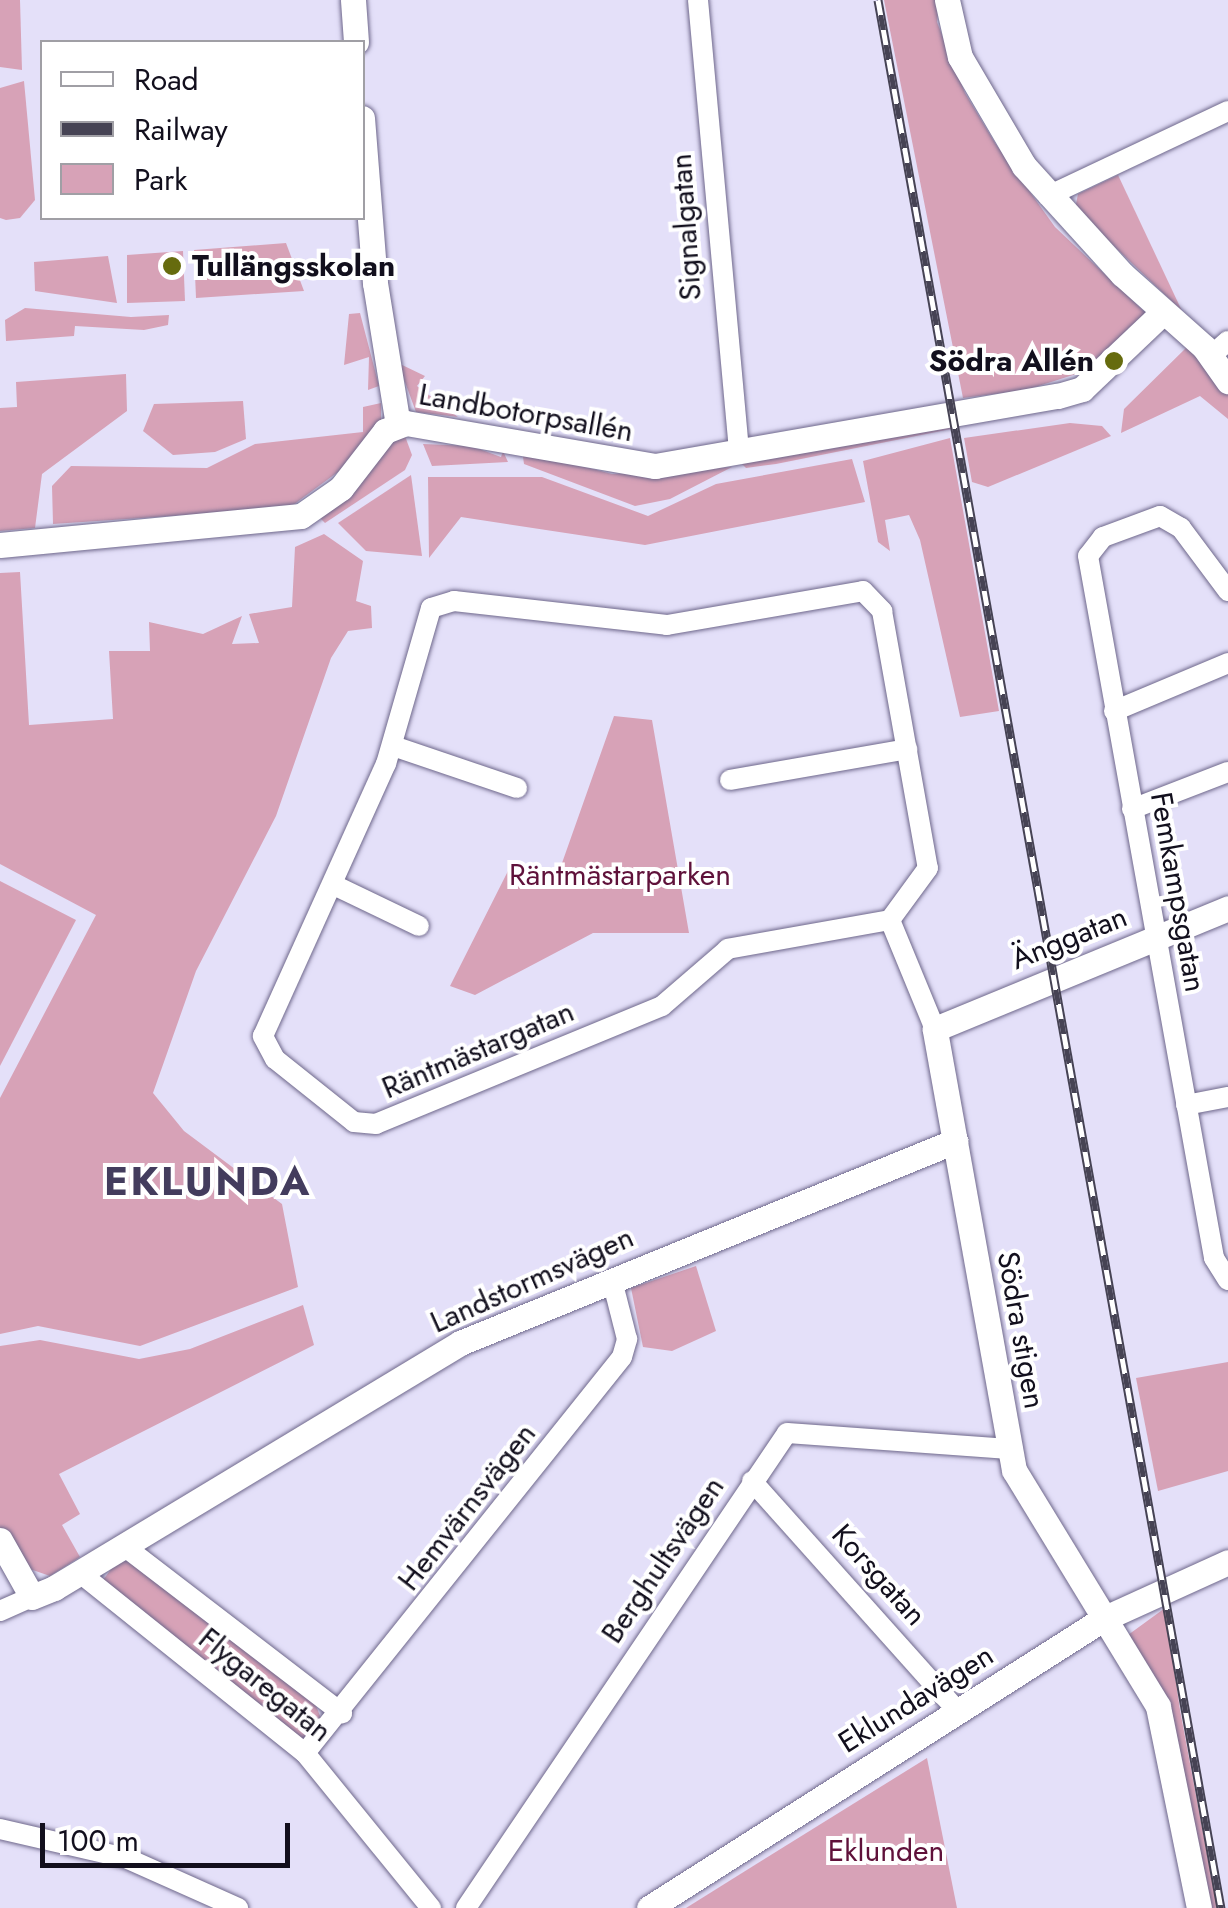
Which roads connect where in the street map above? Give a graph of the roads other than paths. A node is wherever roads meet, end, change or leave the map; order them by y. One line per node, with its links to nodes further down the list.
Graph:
1 (353, 0): 4 (street)
2 (698, 0): 12 (street, Signalgatan)
3 (947, 0): 7 (street)
4 (356, 40)
5 (1228, 111): 7 (street)
6 (365, 156): 11 (street)
7 (1048, 196): 8 (street)
8 (1163, 312): 9 (street); 12 (street, Landbotorpsallén)
9 (1219, 349): 10 (street)
10 (1228, 381)
11 (398, 425): 12 (street, Landbotorpsallén); 13 (street, Landbotorpsallén)
12 (739, 448)
13 (0, 545)
14 (1228, 591): 16 (street, Femkampsgatan)
15 (1228, 663): 16 (street)
16 (1114, 712): 22 (street, Femkampsgatan)
17 (393, 746): 18 (street, Räntmästargatan); 21 (street); 23 (street, Räntmästargatan)
18 (907, 748): 20 (street); 25 (street, Räntmästargatan)
19 (1228, 772): 22 (street)
20 (730, 780)
21 (517, 788)
22 (1132, 810): 27 (street, Femkampsgatan)
23 (336, 886): 25 (street, Räntmästargatan); 26 (street)
24 (1228, 908): 27 (street, Änggatan)
25 (890, 920): 28 (street)
26 (419, 926)
27 (1156, 938): 28 (street, Änggatan); 30 (street, Femkampsgatan)
28 (935, 1029): 31 (street, Södra stigen)
29 (1228, 1096): 30 (street)
30 (1186, 1105): 33 (street, Femkampsgatan)
31 (955, 1141): 32 (street, Landstormsvägen); 34 (street, Södra stigen)
32 (612, 1280): 37 (street, Landstormsvägen); 44 (street, Hemvärnsvägen)
33 (1228, 1280)
34 (1009, 1449): 35 (street, Berghultsvägen); 42 (street, Södra stigen)
35 (752, 1481): 43 (street, Korsgatan); 49 (street, Berghultsvägen)
36 (0, 1540): 40 (street)
37 (124, 1546): 39 (street, Landstormsvägen); 44 (street, Flygaregatan)
38 (1228, 1562): 42 (street, Eklundavägen)
39 (80, 1573): 40 (street, Landstormsvägen); 45 (street, Flygaregatan)
40 (32, 1597): 41 (street, Landstormsvägen)
41 (0, 1611)
42 (1103, 1619): 43 (street, Eklundavägen); 51 (street, Södra stigen)
43 (958, 1711): 50 (street, Eklundavägen)
44 (342, 1713): 45 (street, Hemvärnsvägen)
45 (305, 1754): 48 (street, Flygaregatan)
46 (0, 1829): 47 (street)
47 (238, 1908)
48 (431, 1908)
49 (466, 1908)
50 (649, 1908)
51 (1199, 1908)

